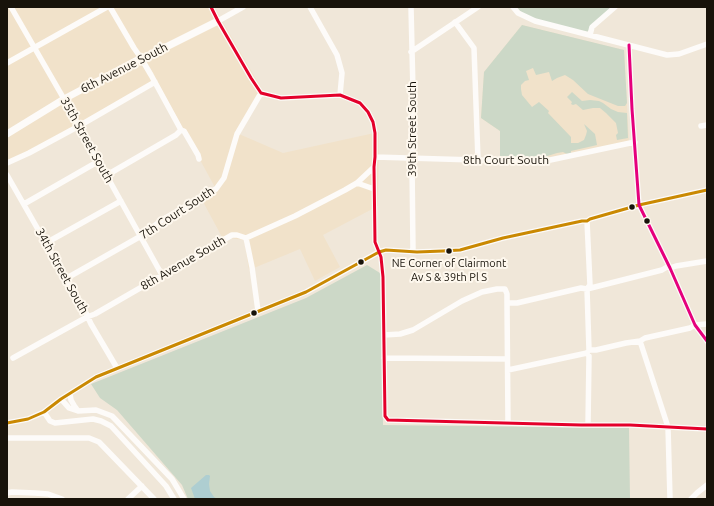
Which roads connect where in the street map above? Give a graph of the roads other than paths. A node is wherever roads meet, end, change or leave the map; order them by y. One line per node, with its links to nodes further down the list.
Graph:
1 (11, 7): 16 (street, 35th Street South)
2 (107, 7): 16 (street)
3 (110, 7): 18 (street)
4 (210, 7): 11 (street)
5 (243, 7): 11 (street, 6th Avenue South)
6 (310, 7): 22 (street)
7 (411, 7): 17 (street, 39th Street South)
8 (478, 7): 12 (street)
9 (513, 7): 13 (street)
10 (615, 7): 13 (street)
11 (218, 21): 18 (main road, 6th Avenue South); 21 (street)
12 (455, 22): 17 (street); 31 (street)
13 (590, 35): 15 (street)
14 (707, 44): 15 (street)
15 (629, 45): 27 (street)
16 (34, 48): 19 (street); 23 (street, 35th Street South)
17 (411, 52): 30 (street, 39th Street South)
18 (141, 58): 20 (street); 23 (main road, 6th Avenue South)
19 (7, 63)
20 (155, 82): 24 (street); 25 (street)
21 (261, 94): 22 (street); 44 (street, 7th Court South)
22 (340, 95): 28 (street)
23 (64, 99): 24 (street, 35th Street South); 26 (main road, 6th Avenue South)
24 (79, 126): 32 (street, 35th Street South); 33 (street)
25 (181, 130): 29 (street); 36 (street)
26 (7, 134)
27 (634, 142): 31 (street, 8th Court South); 42 (street)
28 (375, 157): 30 (street, 8th Court South); 34 (street)
29 (199, 159)
30 (413, 159): 31 (street, 8th Court South); 47 (street, 39th Street South)
31 (478, 160)
32 (99, 161): 36 (street, 35th Street South); 41 (street)
33 (7, 164)
34 (374, 167): 37 (street, 8th Avenue South); 38 (street)
35 (7, 175): 41 (street, 34th Street South)
36 (107, 175): 40 (street, 35th Street South)
37 (357, 183): 38 (street); 45 (street, 8th Avenue South)
38 (374, 189): 48 (street)
39 (707, 190): 42 (street)
40 (121, 201): 44 (street, 35th Street South); 46 (street)
41 (24, 204): 46 (street, 34th Street South)
42 (639, 205): 43 (street); 50 (street)
43 (587, 220): 47 (street); 53 (street)
44 (141, 236): 51 (street, 35th Street South); 52 (street, 7th Court South)
45 (246, 238): 51 (street, 8th Avenue South); 55 (street)
46 (46, 243): 52 (street, 34th Street South)
47 (413, 251): 48 (street)
48 (379, 252): 55 (street); 59 (street)
49 (707, 261): 50 (street)
50 (670, 268): 53 (street); 58 (street)
51 (162, 275): 56 (street, 8th Avenue South)
52 (67, 278): 56 (street, 34th Street South)
53 (587, 288): 54 (street); 62 (street)
54 (507, 303): 59 (street); 65 (street)
55 (258, 311): 66 (street)
56 (87, 317): 63 (street, 8th Avenue South); 66 (street, 34th Street South)
57 (707, 324): 58 (street)
58 (695, 325): 60 (street); 61 (street)
59 (384, 335): 64 (street)
60 (640, 341): 62 (street); 75 (street)
61 (707, 341)
62 (589, 350): 67 (street); 74 (street)
63 (13, 358)
64 (384, 358): 65 (street); 73 (street)
65 (507, 359): 67 (street)
66 (117, 368): 68 (street)
67 (508, 370): 73 (street)
68 (70, 394): 69 (street); 70 (street)
69 (61, 399): 70 (street); 71 (street)
70 (78, 411): 85 (street)
71 (44, 412): 72 (street); 84 (street)
72 (7, 423)
73 (508, 423): 74 (street)
74 (588, 425): 75 (street)
75 (668, 427): 76 (street); 86 (street)
76 (707, 429)
77 (7, 438): 79 (street)
78 (707, 485): 87 (street)
79 (142, 486): 82 (street); 83 (street)
80 (7, 493): 81 (street)
81 (62, 499)
82 (128, 499)
83 (154, 499)
84 (174, 499)
85 (184, 499)
86 (670, 499)
87 (691, 499)

